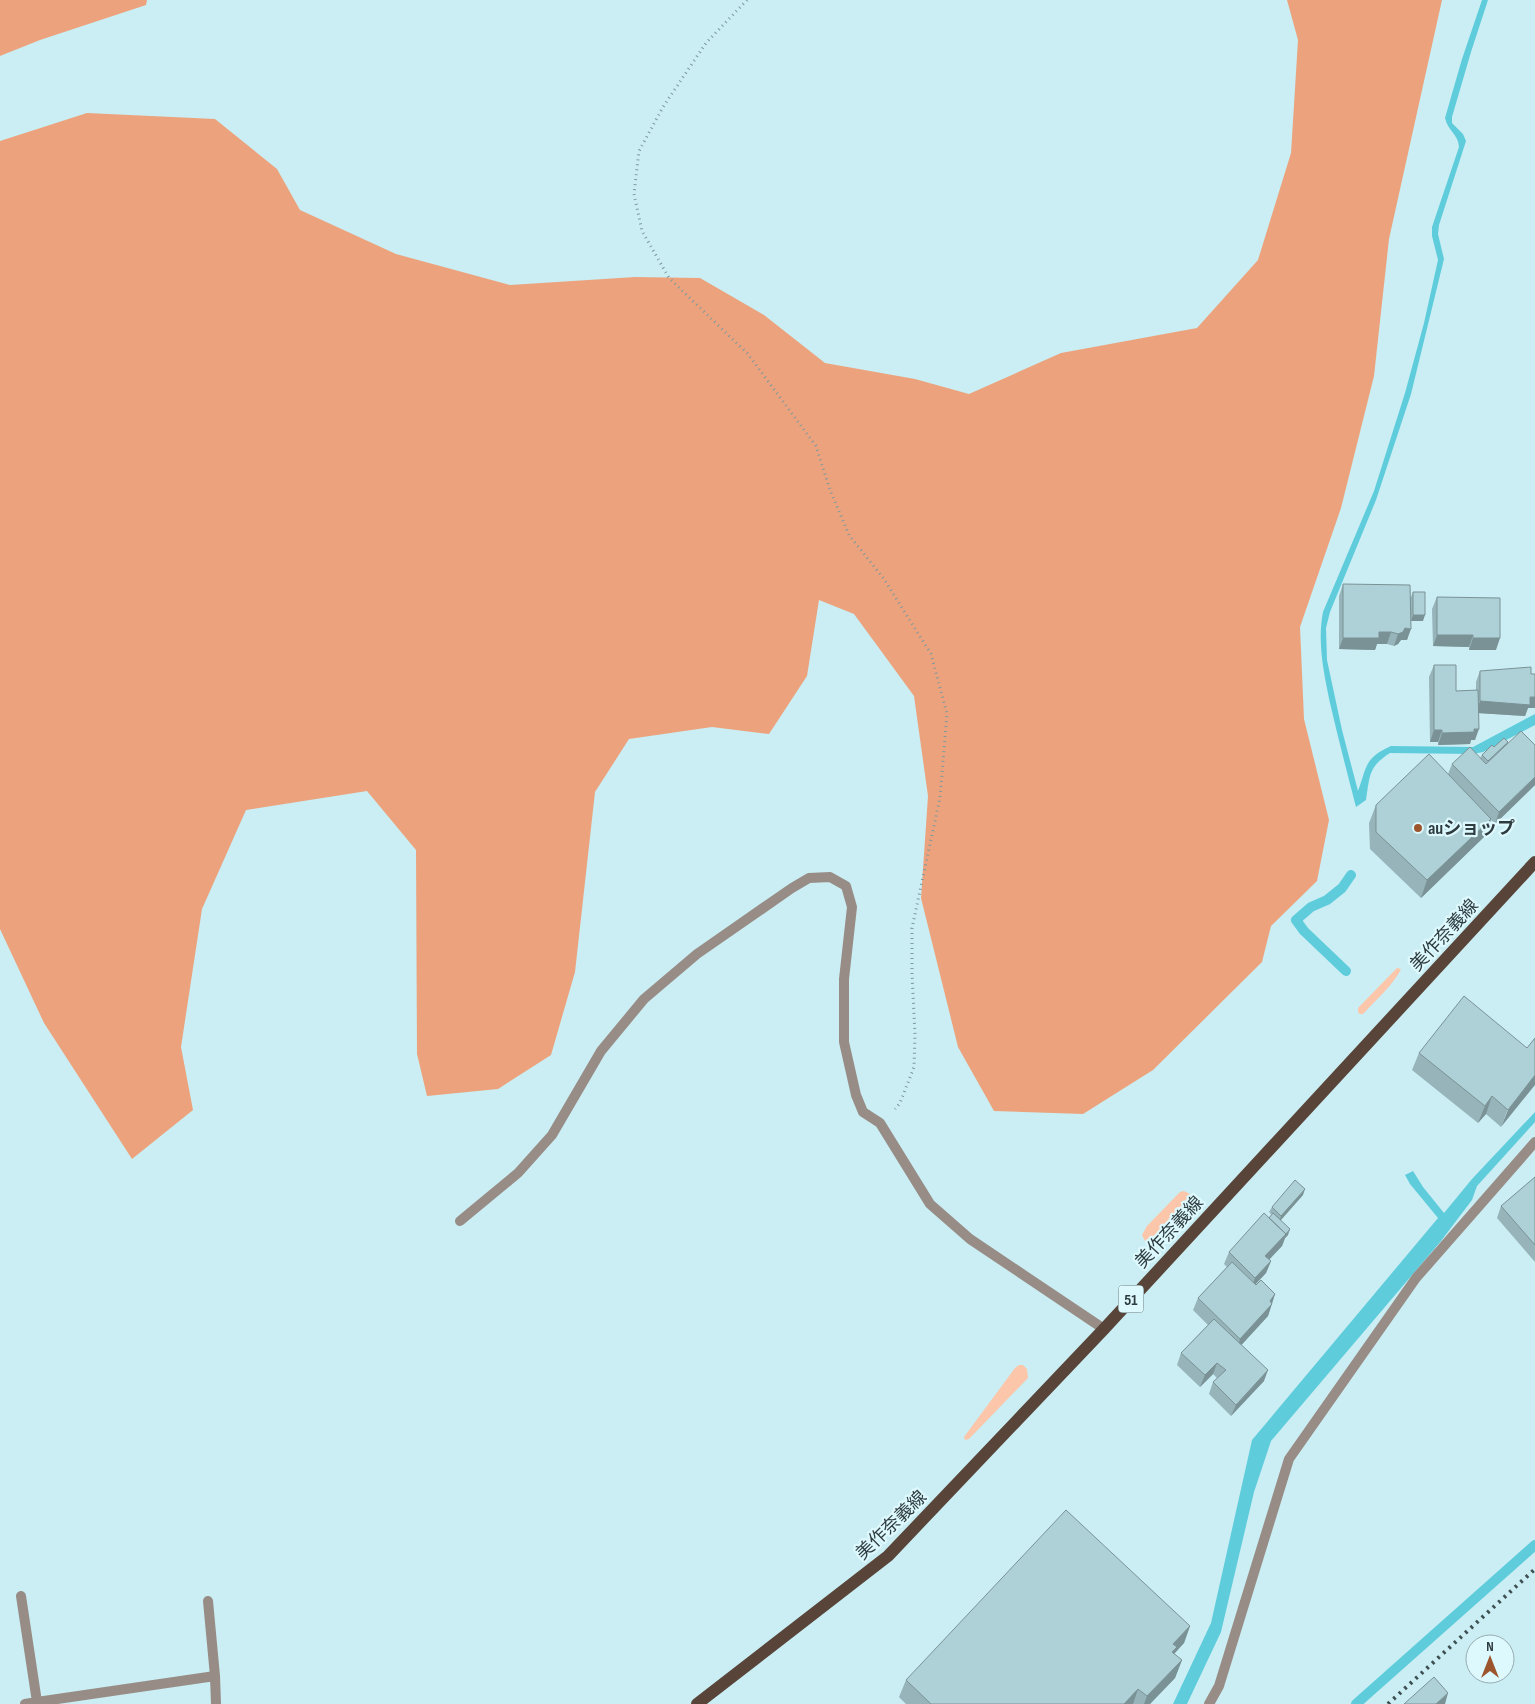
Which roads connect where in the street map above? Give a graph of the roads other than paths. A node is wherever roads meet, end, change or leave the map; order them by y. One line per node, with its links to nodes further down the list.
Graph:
1 (1535, 862): 4 (main road, 美作奈義線 / 51)
2 (1535, 1142): 12 (street)
3 (460, 1221): 4 (street)
4 (1104, 1329): 11 (main road, 美作奈義線 / 51)
5 (21, 1596): 8 (street)
6 (208, 1601): 7 (street)
7 (216, 1676): 8 (street); 10 (street)
8 (37, 1703): 9 (street)
9 (25, 1704)
10 (216, 1704)
11 (697, 1704)
12 (1210, 1704)

